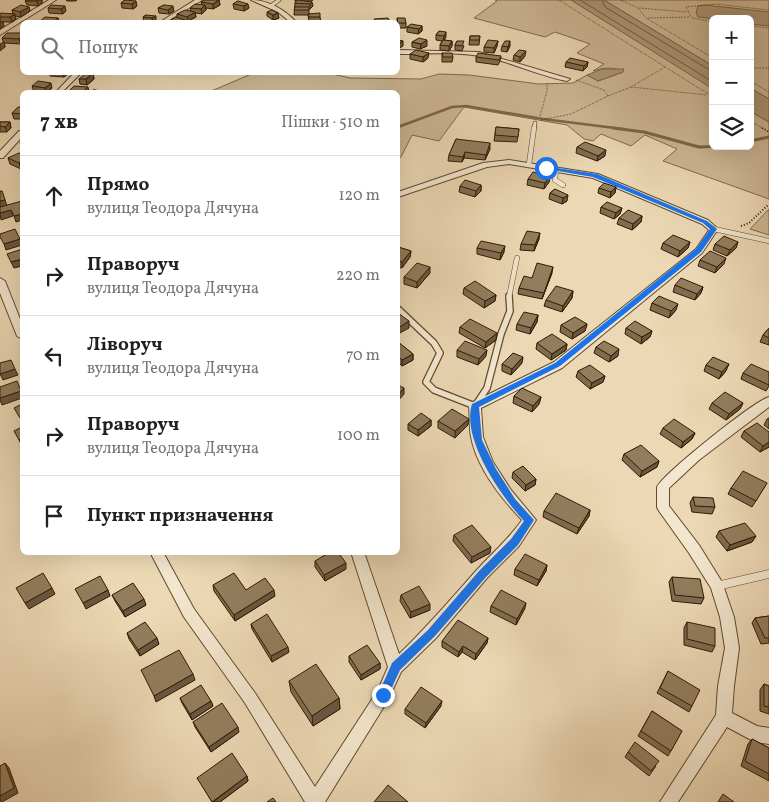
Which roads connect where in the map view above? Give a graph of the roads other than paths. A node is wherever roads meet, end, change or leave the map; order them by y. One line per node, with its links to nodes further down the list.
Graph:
1 (53, 0): 6 (street)
2 (199, 0): 7 (street)
3 (254, 0): 5 (street)
4 (279, 0): 5 (lane)
5 (270, 6): 8 (street)
6 (21, 20)
7 (166, 20)
8 (290, 20)
9 (20, 21): 10 (street)
10 (0, 33)
11 (400, 52): 13 (street)
12 (77, 75): 14 (street)
13 (567, 79)
14 (61, 90)
15 (535, 123): 18 (lane)
16 (20, 134): 17 (street)
17 (0, 156)
18 (529, 164): 19 (street); 21 (street)
19 (556, 169): 20 (lane); 22 (street)
20 (563, 185)
21 (400, 194)
22 (714, 229): 23 (lane); 29 (street)
23 (769, 241)
24 (517, 258): 29 (lane)
25 (0, 281): 27 (street)
26 (400, 310): 29 (lane)
27 (20, 331)
28 (769, 401): 33 (street)
29 (475, 406): 34 (street)
30 (158, 555): 37 (street)
31 (358, 555): 34 (street)
32 (769, 574): 33 (lane)
33 (717, 586): 35 (street)
34 (396, 667): 37 (street)
35 (724, 717): 36 (street); 38 (street)
36 (769, 736)
37 (315, 802)
38 (668, 802)

